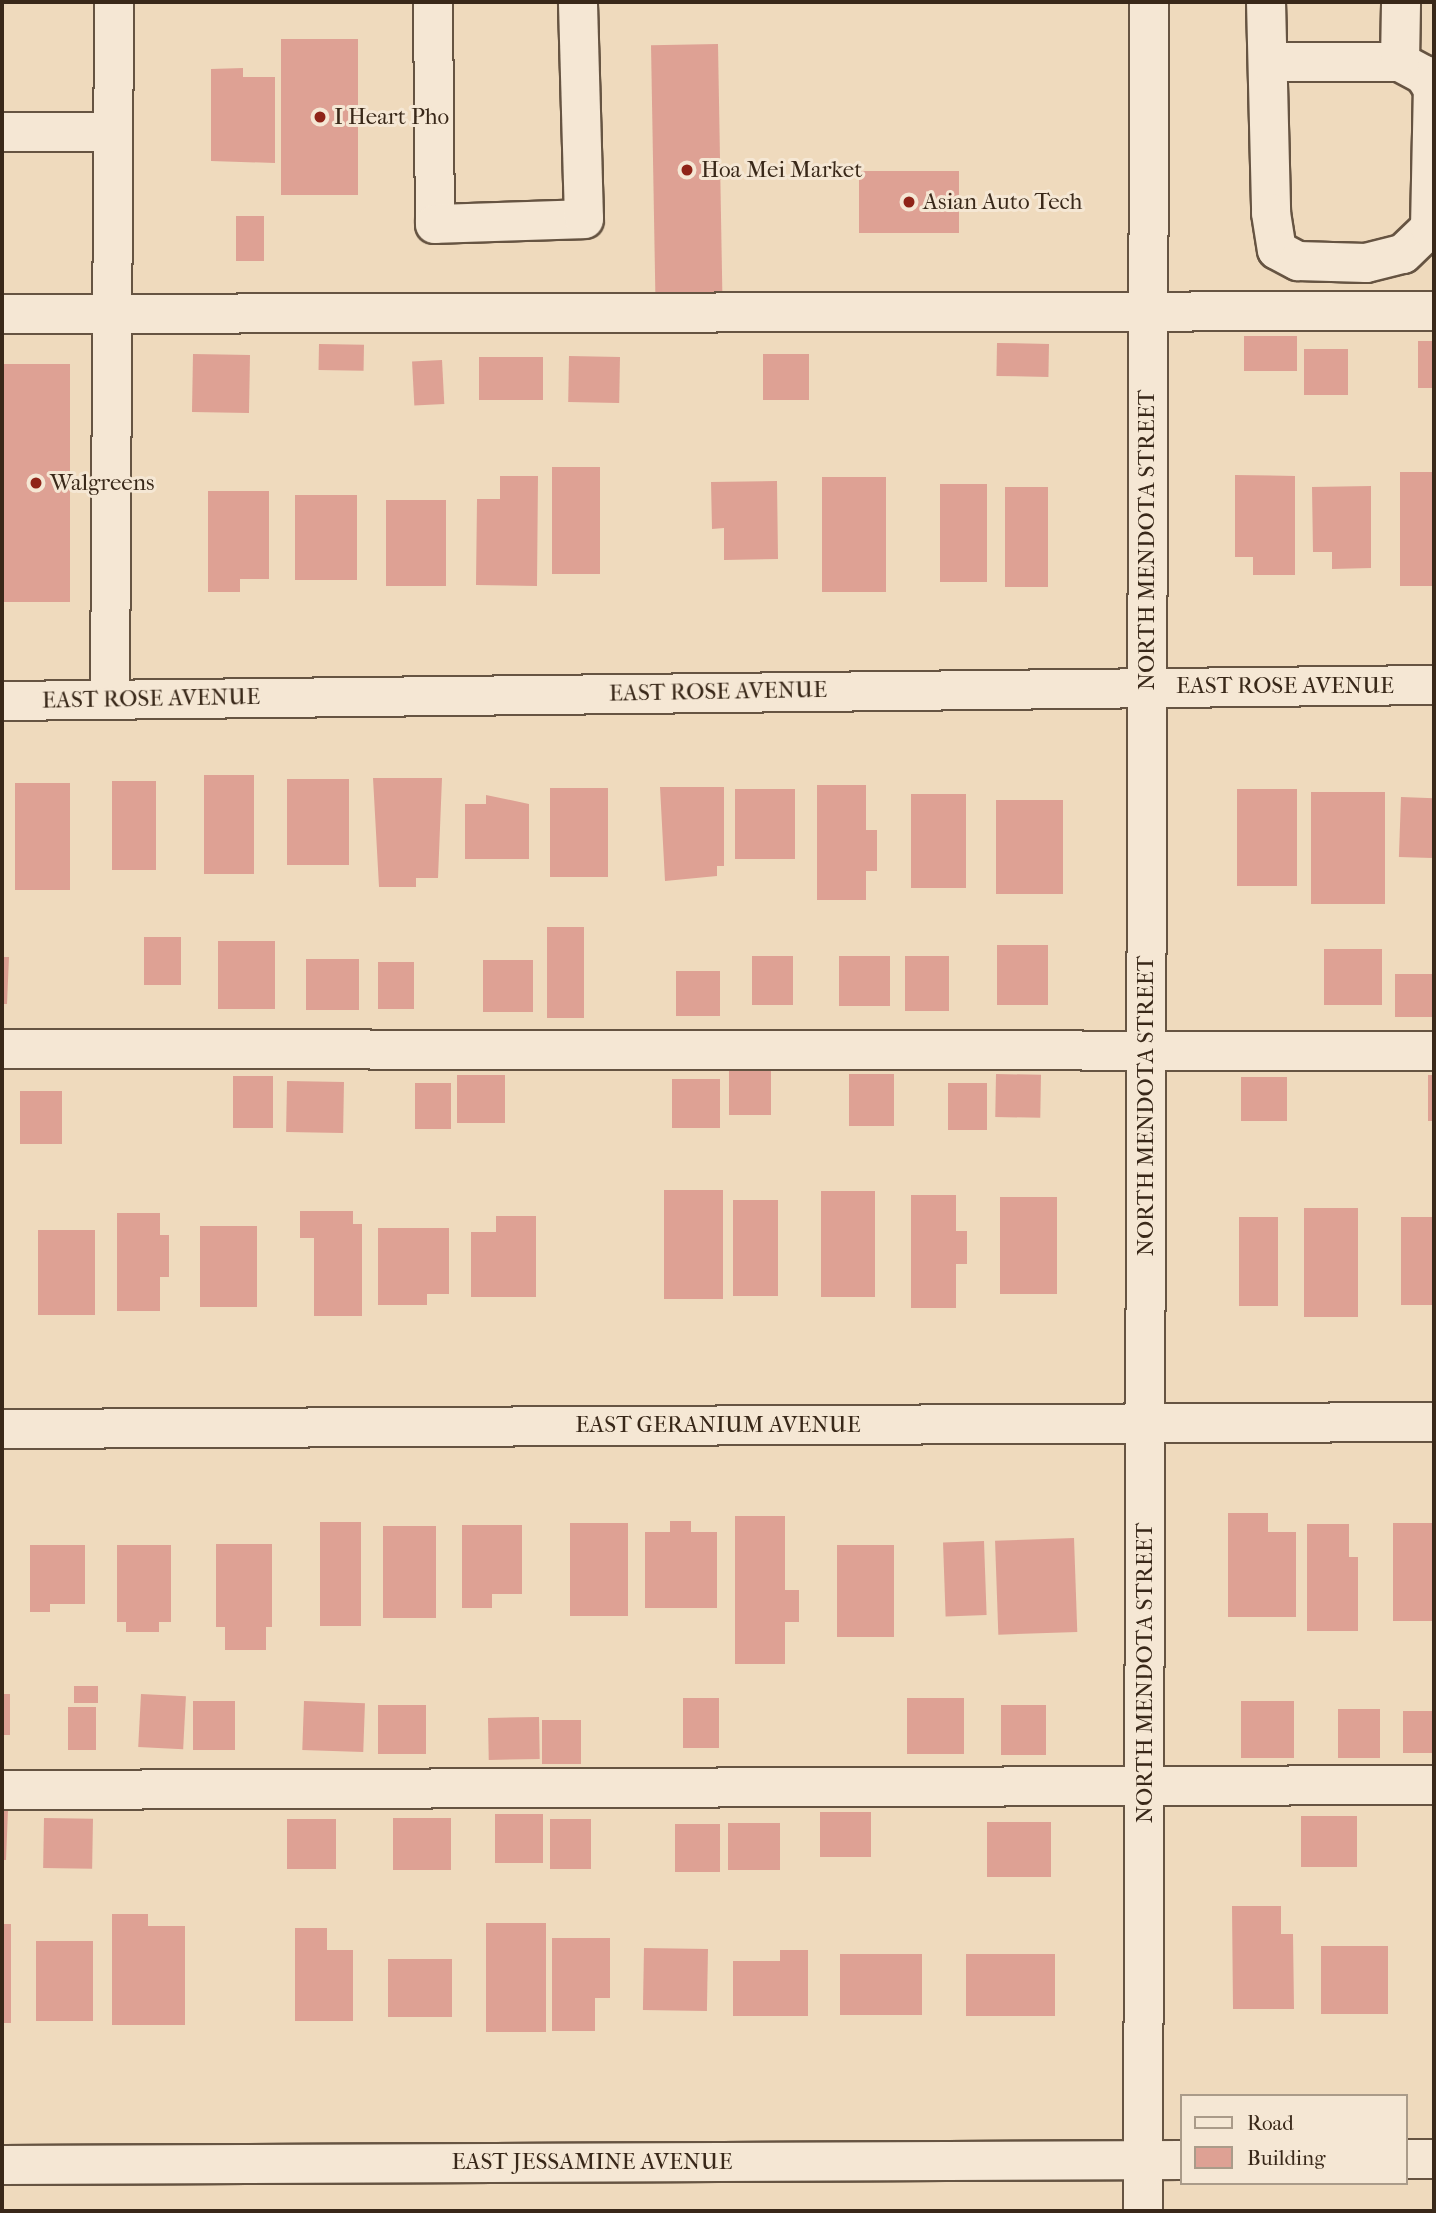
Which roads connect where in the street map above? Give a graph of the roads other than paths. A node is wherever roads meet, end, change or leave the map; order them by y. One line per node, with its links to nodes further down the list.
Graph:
1 (114, 2): 10 (street)
2 (433, 2): 3 (street)
3 (578, 2)
4 (1149, 2): 12 (street, NORTH MENDOTA STREET)
5 (1266, 2): 7 (street)
6 (1401, 2): 8 (street)
7 (1268, 62): 8 (street); 8 (street)
8 (1400, 62)
9 (2, 132): 10 (street)
10 (113, 132): 14 (street)
11 (1434, 312): 12 (street)
12 (1148, 313): 14 (street); 16 (street, NORTH MENDOTA STREET)
13 (2, 314): 14 (street)
14 (113, 314): 17 (street)
15 (1434, 685): 16 (street, EAST ROSE AVENUE)
16 (1147, 687): 17 (street, EAST ROSE AVENUE); 21 (street, NORTH MENDOTA STREET)
17 (110, 700): 18 (street, EAST ROSE AVENUE)
18 (2, 701)
19 (2, 1049): 21 (street)
20 (1434, 1051): 21 (street)
21 (1146, 1052): 23 (street, NORTH MENDOTA STREET)
22 (1434, 1422): 23 (street, EAST GERANIUM AVENUE)
23 (1145, 1423): 24 (street, EAST GERANIUM AVENUE); 26 (street, NORTH MENDOTA STREET)
24 (2, 1429)
25 (1434, 1785): 26 (street)
26 (1145, 1787): 27 (street); 30 (street, NORTH MENDOTA STREET)
27 (2, 1790)
28 (1408, 2159): 29 (street)
29 (1434, 2159)
30 (1143, 2160): 31 (street, EAST JESSAMINE AVENUE); 32 (street, EAST JESSAMINE AVENUE); 33 (street, NORTH MENDOTA STREET)
31 (1180, 2160)
32 (2, 2165)
33 (1143, 2211)

